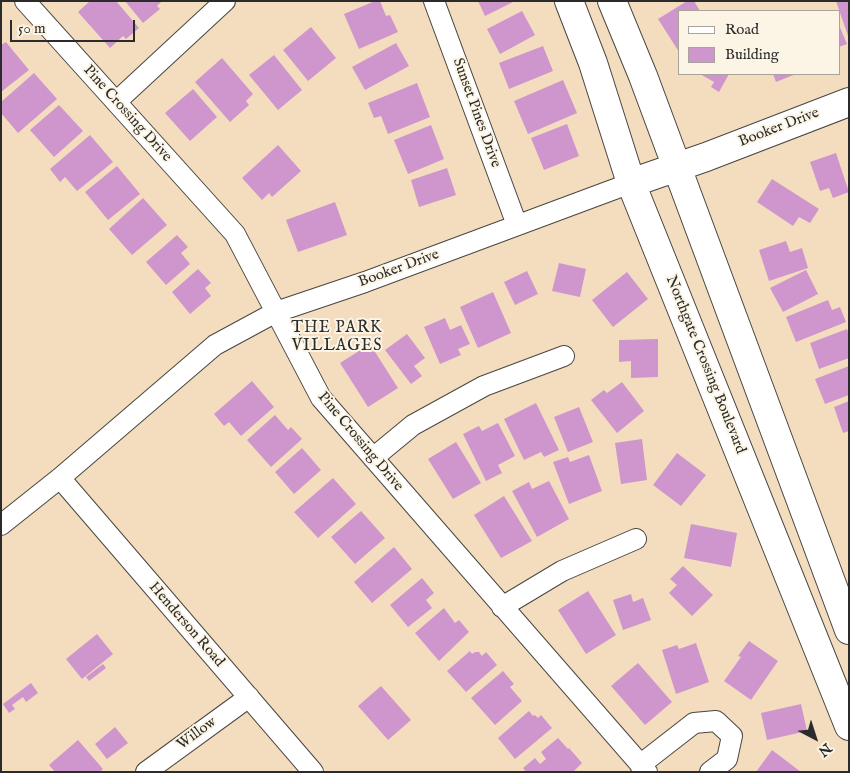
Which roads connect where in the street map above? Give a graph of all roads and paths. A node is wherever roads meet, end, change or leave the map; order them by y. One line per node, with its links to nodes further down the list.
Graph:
1 (25, 1): 6 (street, Pine Crossing Drive)
2 (225, 1): 6 (street)
3 (434, 1): 10 (street, Sunset Pines Drive)
4 (569, 1): 9 (main road, Northgate Crossing Boulevard)
5 (612, 1): 8 (main road)
6 (116, 102): 11 (street, Pine Crossing Drive)
7 (849, 102): 8 (main road, Booker Drive)
8 (676, 167): 9 (main road, Booker Drive); 17 (main road)
9 (631, 183): 10 (street, Booker Drive); 18 (main road, Northgate Crossing Boulevard)
10 (517, 225): 11 (street, Booker Drive)
11 (276, 312): 13 (street, Pine Crossing Drive); 14 (street, Booker Drive)
12 (564, 356): 13 (street)
13 (373, 458): 19 (street, Pine Crossing Drive)
14 (60, 478): 15 (street, Booker Drive); 21 (street, Henderson Road)
15 (1, 525)
16 (636, 539): 19 (street)
17 (821, 558): 18 (main road); 20 (main road)
18 (787, 570): 22 (main road, Northgate Crossing Boulevard)
19 (502, 607): 23 (street, Pine Crossing Drive)
20 (849, 630)
21 (249, 697): 24 (street, Willow); 25 (street, Henderson Road)
22 (849, 726)
23 (644, 768): 26 (street)
24 (146, 772)
25 (313, 772)
26 (710, 772)

